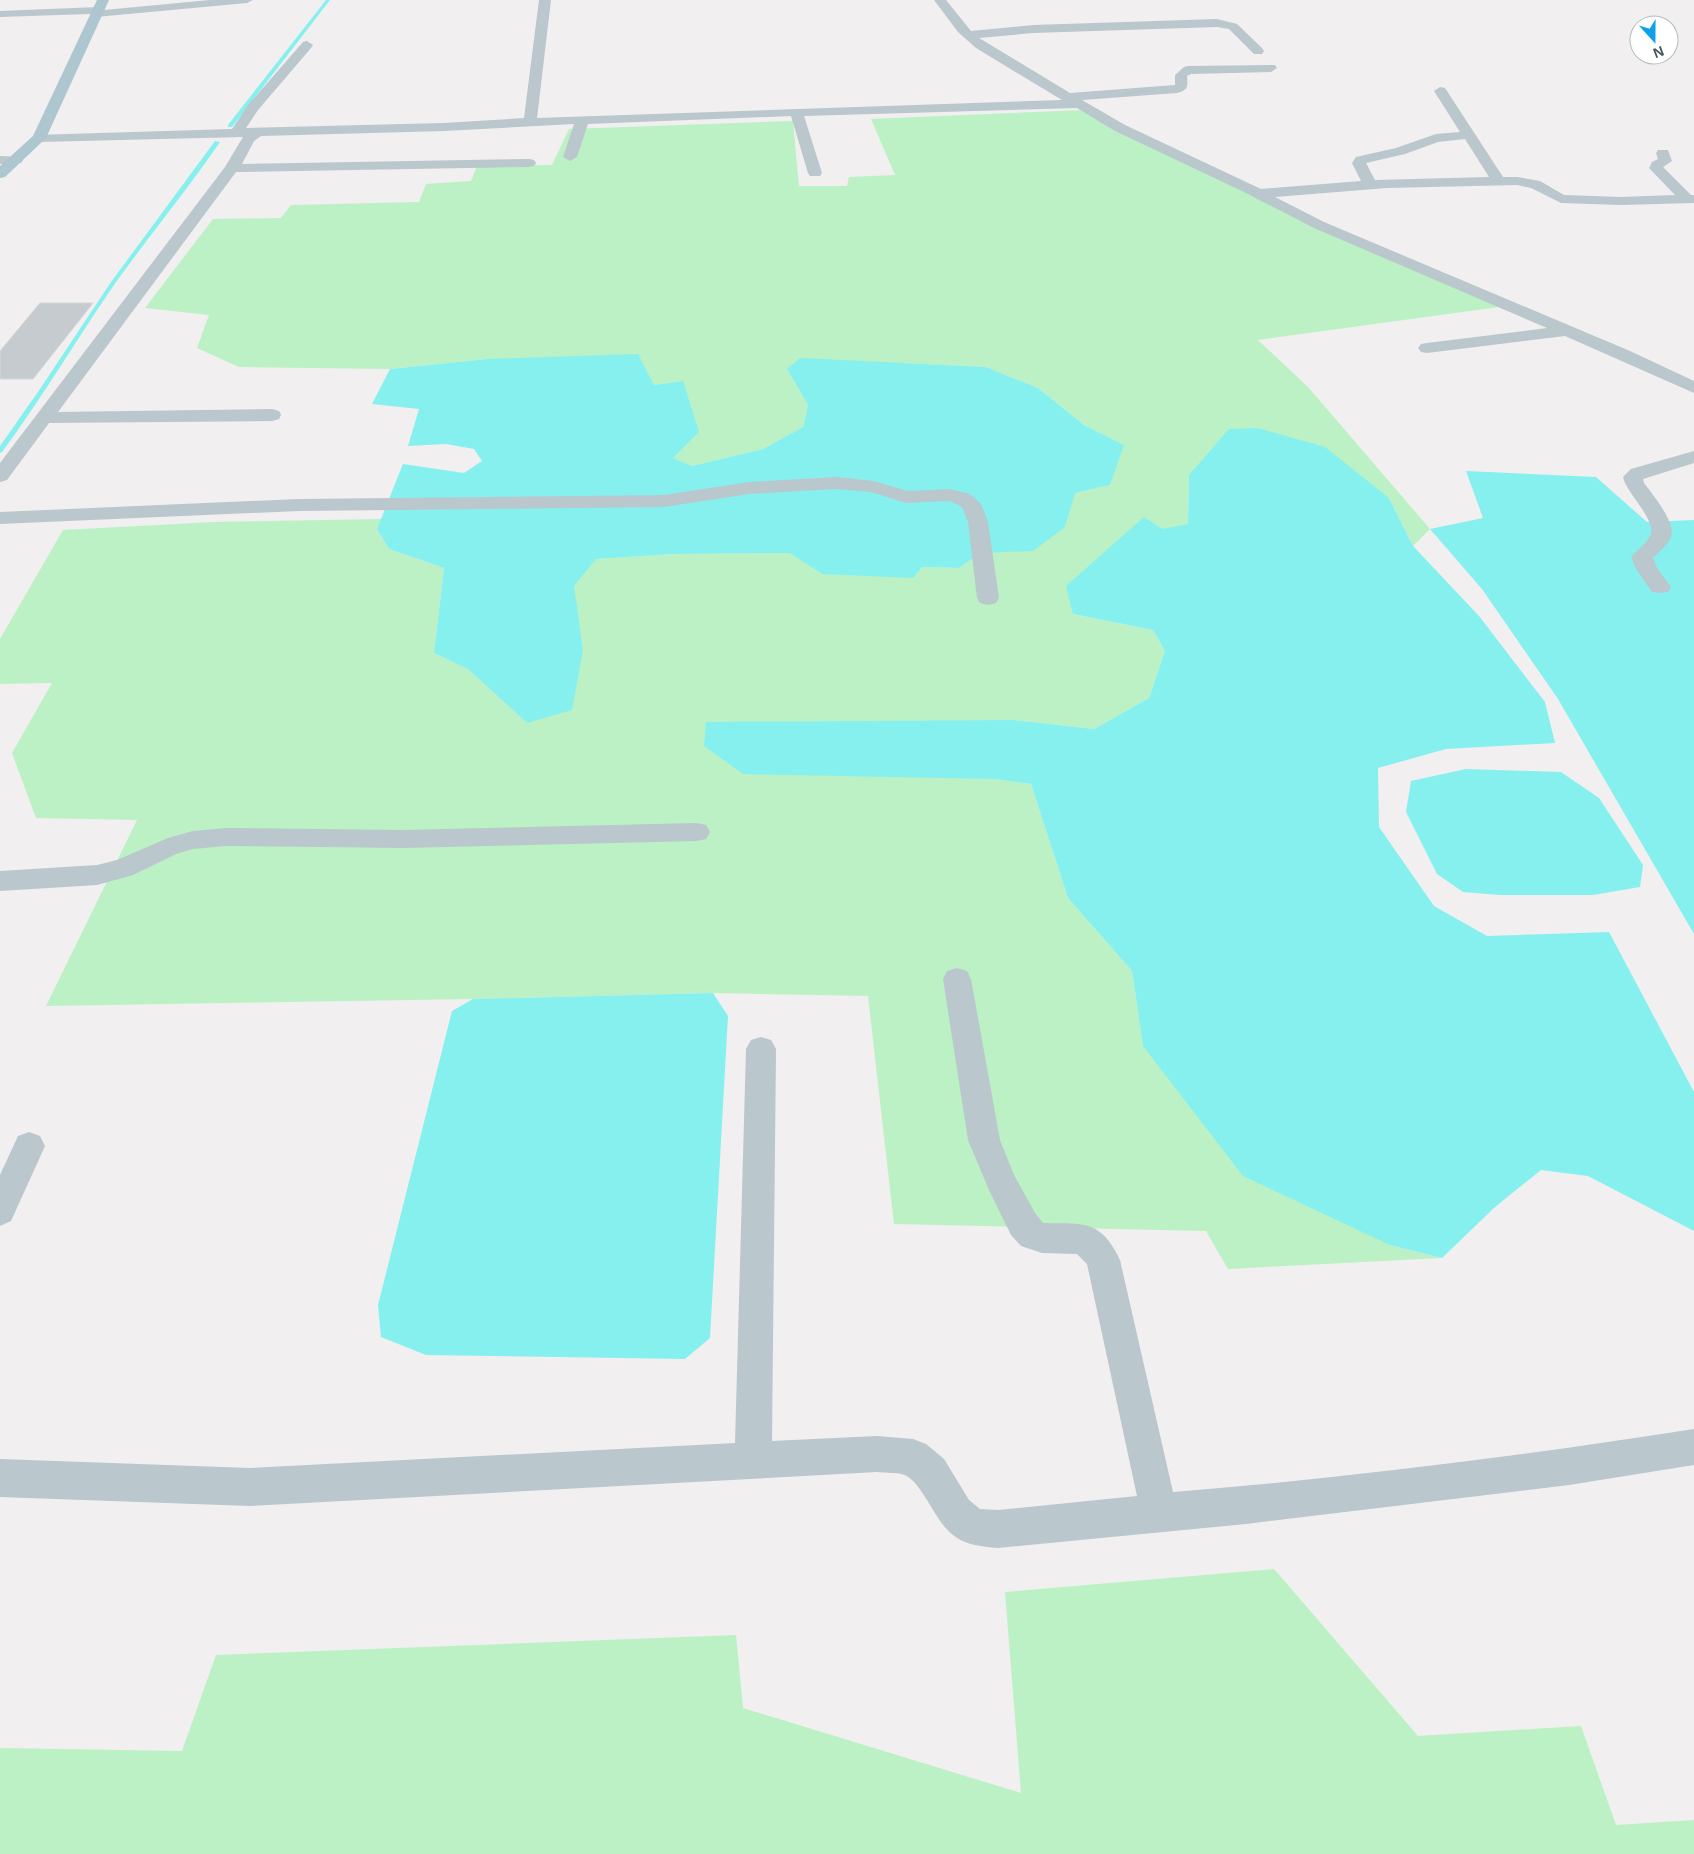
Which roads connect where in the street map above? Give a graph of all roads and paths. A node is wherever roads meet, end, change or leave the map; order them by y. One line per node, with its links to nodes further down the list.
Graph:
1 (247, 0): 4 (street)
2 (545, 0): 14 (street)
3 (940, 0): 6 (street)
4 (99, 8): 5 (street); 19 (main road)
5 (0, 14)
6 (968, 35): 8 (street); 11 (street)
7 (307, 45): 17 (street)
8 (1258, 51)
9 (1271, 68): 11 (street)
10 (1440, 91): 18 (street)
11 (1071, 100): 12 (street); 31 (street)
12 (796, 112): 13 (street); 27 (street)
13 (582, 121): 14 (street); 21 (street)
14 (530, 122): 15 (street)
15 (444, 127): 16 (street); 25 (street)
16 (258, 132): 17 (street); 26 (street)
17 (236, 133): 19 (street)
18 (1467, 135): 29 (street); 30 (street)
19 (38, 138): 23 (main road)
20 (1663, 153): 32 (street)
21 (570, 157)
22 (0, 160): 23 (street)
23 (16, 160): 28 (main road)
24 (529, 163): 25 (street)
25 (426, 164): 26 (street)
26 (232, 168): 37 (street)
27 (815, 173)
28 (0, 174)
29 (1499, 181): 30 (street); 32 (street)
30 (1370, 184): 31 (street)
31 (1258, 194): 33 (street)
32 (1691, 199)
33 (1566, 331): 34 (street); 35 (street)
34 (1427, 348)
35 (1694, 388)
36 (272, 415): 37 (street)
37 (42, 418): 39 (street)
38 (1694, 457): 41 (street)
39 (0, 476)
40 (0, 518): 42 (street)
41 (1660, 587)
42 (988, 598)
43 (697, 832): 44 (street)
44 (0, 881)
45 (957, 979): 52 (street)
46 (761, 1049): 50 (street)
47 (29, 1146): 48 (street)
48 (0, 1211)
49 (1694, 1447): 52 (street)
50 (753, 1460): 51 (street); 52 (street)
51 (0, 1478)
52 (1159, 1512)

